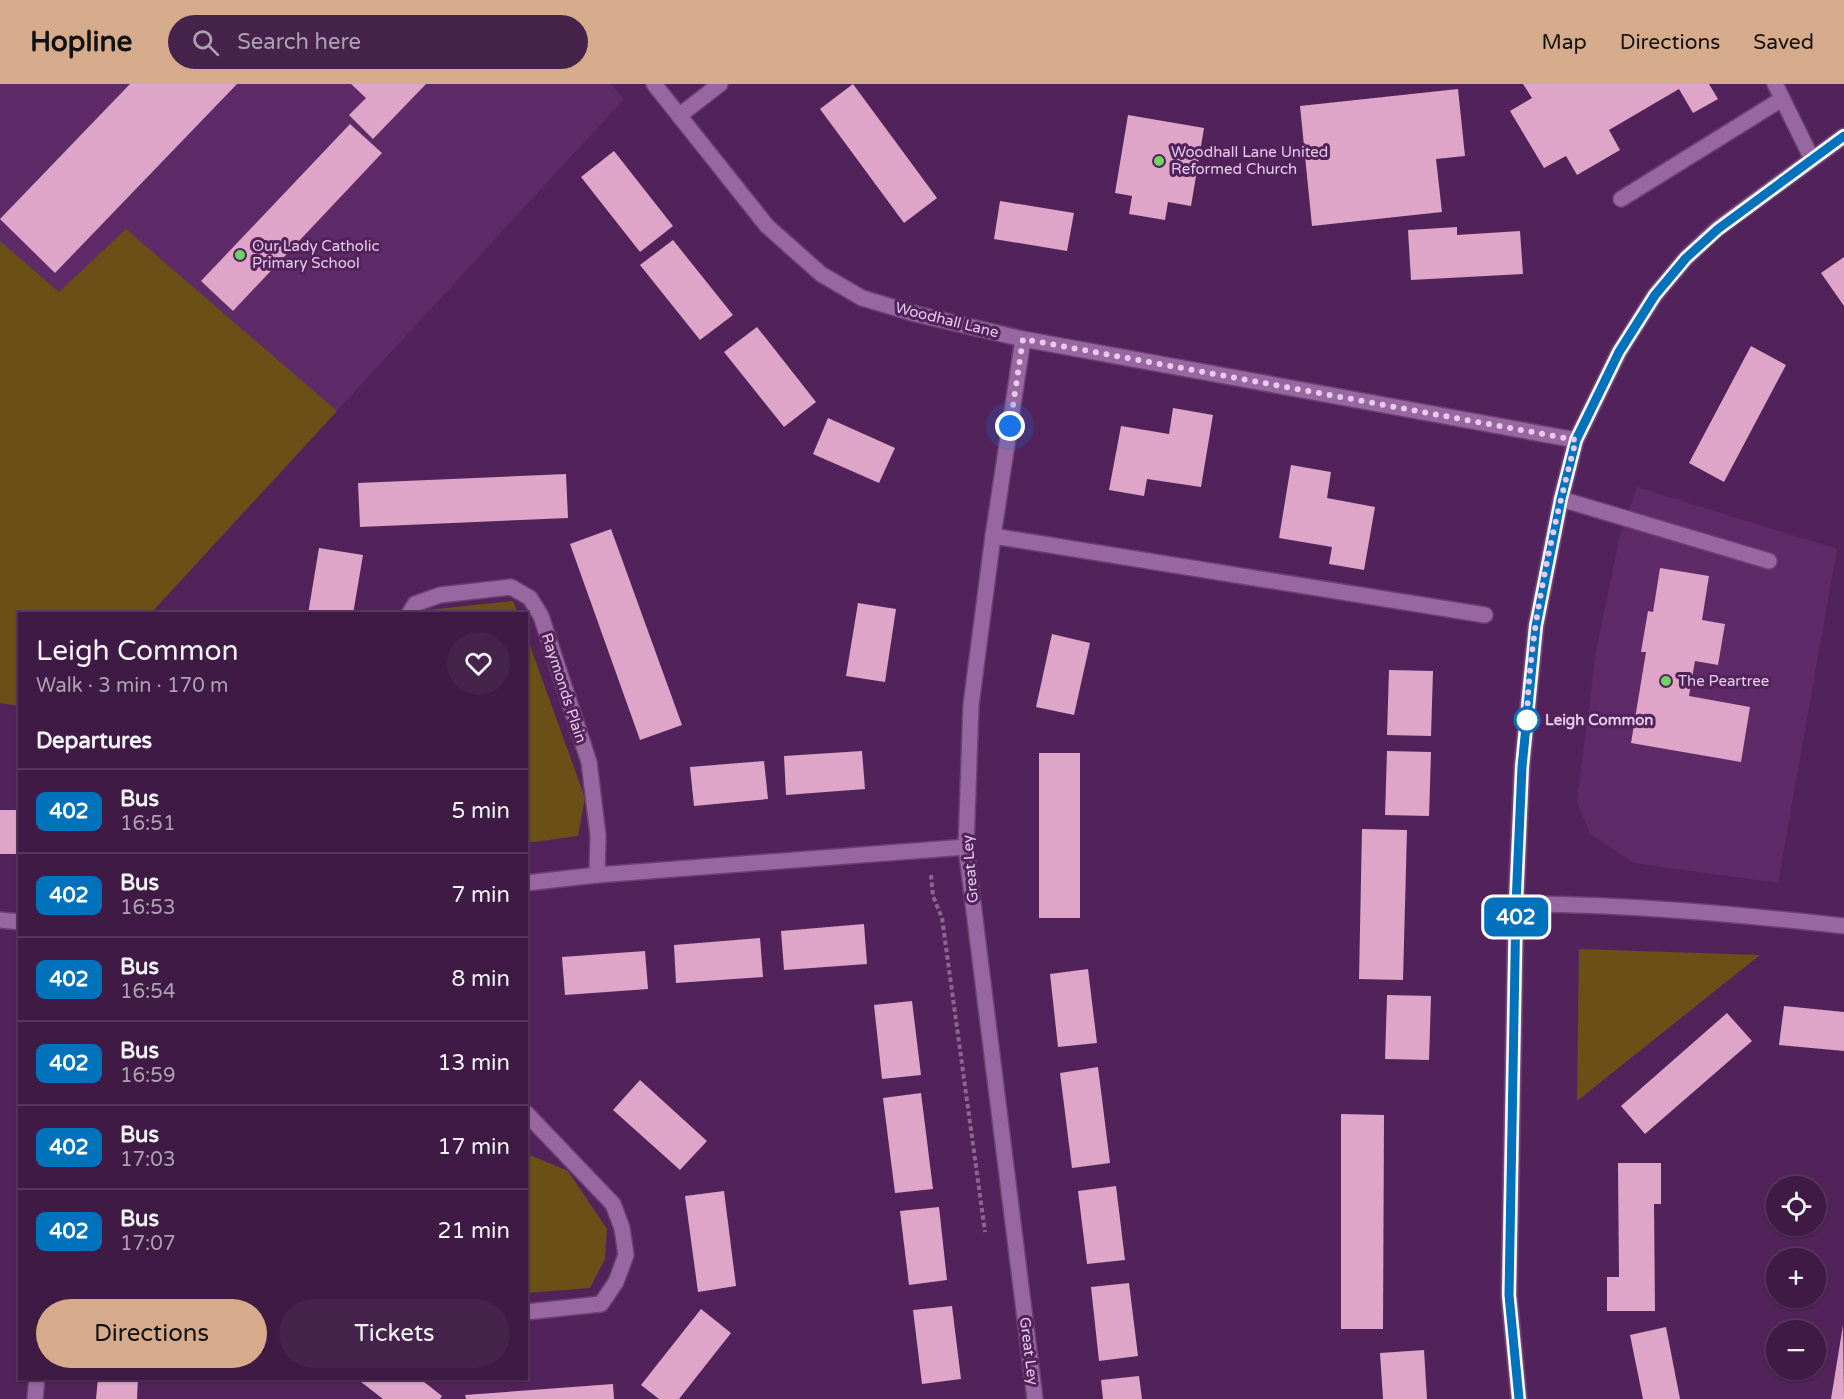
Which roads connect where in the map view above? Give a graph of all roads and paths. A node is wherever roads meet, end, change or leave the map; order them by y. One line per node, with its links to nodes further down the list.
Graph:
1 (654, 84): 5 (street, Woodhall Lane)
2 (720, 84): 5 (street)
3 (1775, 84): 4 (street)
4 (1782, 99): 7 (street); 8 (street)
5 (680, 115): 9 (street, Woodhall Lane)
6 (1844, 136): 7 (street)
7 (1812, 159): 10 (street)
8 (1621, 199)
9 (1023, 339): 10 (street, Woodhall Lane); 12 (street, Great Ley)
10 (1576, 440): 11 (street)
11 (1561, 499): 13 (street); 20 (street)
12 (993, 536): 15 (street); 16 (street, Great Ley)
13 (1769, 561)
14 (410, 612): 18 (street, Raymonds Plain)
15 (1485, 615)
16 (966, 847): 17 (street); 29 (street, Great Ley)
17 (930, 849): 18 (street); 25 (path)
18 (597, 875): 19 (street)
19 (528, 883)
20 (1516, 904): 23 (street); 30 (street)
21 (0, 920): 22 (street)
22 (18, 922)
23 (1844, 926)
24 (528, 1115): 26 (street)
25 (986, 1235)
26 (528, 1312)
27 (37, 1380): 28 (street)
28 (35, 1399)
29 (1035, 1399)
30 (1519, 1399)

